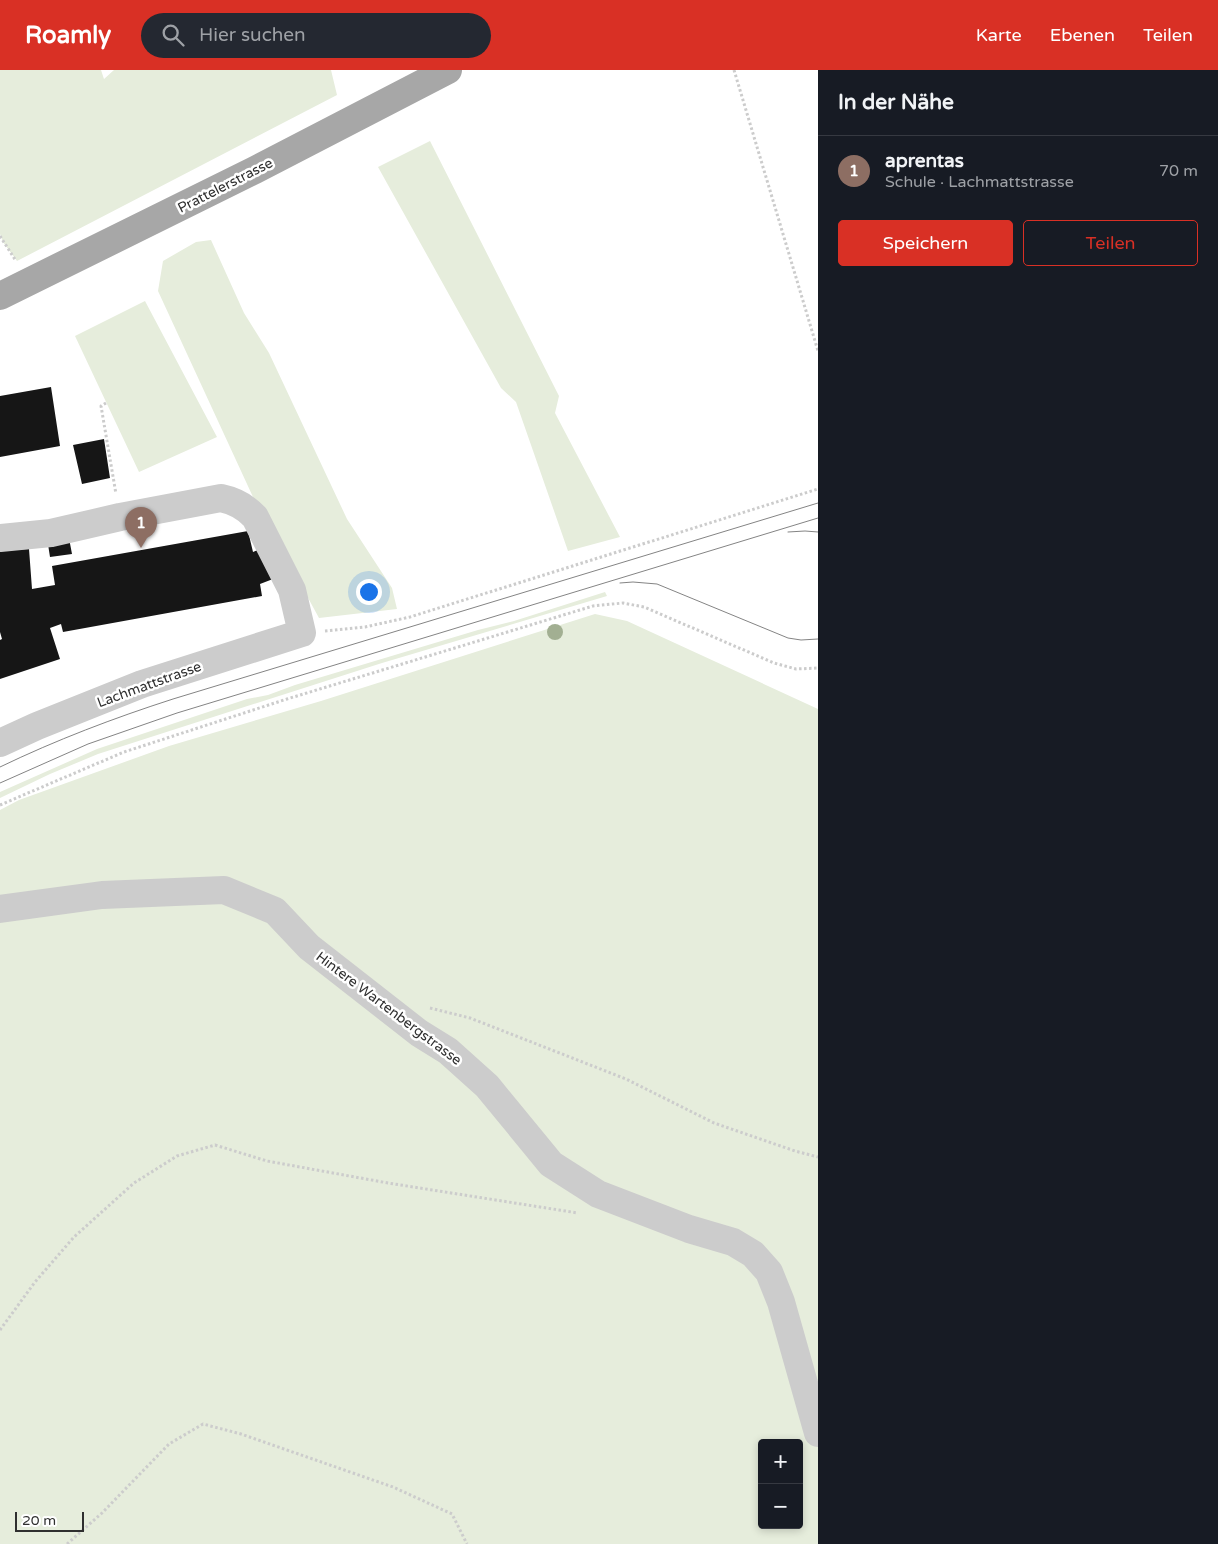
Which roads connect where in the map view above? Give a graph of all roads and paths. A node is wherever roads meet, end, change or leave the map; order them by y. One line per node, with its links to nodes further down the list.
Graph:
1 (448, 70): 5 (main road, Prattelerstrasse)
2 (734, 70): 6 (path)
3 (0, 236): 4 (path)
4 (8, 265)
5 (0, 296)
6 (818, 351)
7 (106, 403): 9 (path)
8 (818, 489): 11 (path)
9 (120, 517): 10 (street); 11 (street)
10 (0, 538)
11 (302, 633): 13 (street, Lachmattstrasse)
12 (818, 668): 14 (path)
13 (0, 743)
14 (0, 806)
15 (0, 909): 20 (street, Hintere Wartenbergstrasse)
16 (426, 1006): 17 (path)
17 (818, 1157)
18 (584, 1214): 19 (path)
19 (0, 1330)
20 (818, 1433)
21 (67, 1544): 22 (path)
22 (467, 1544)

